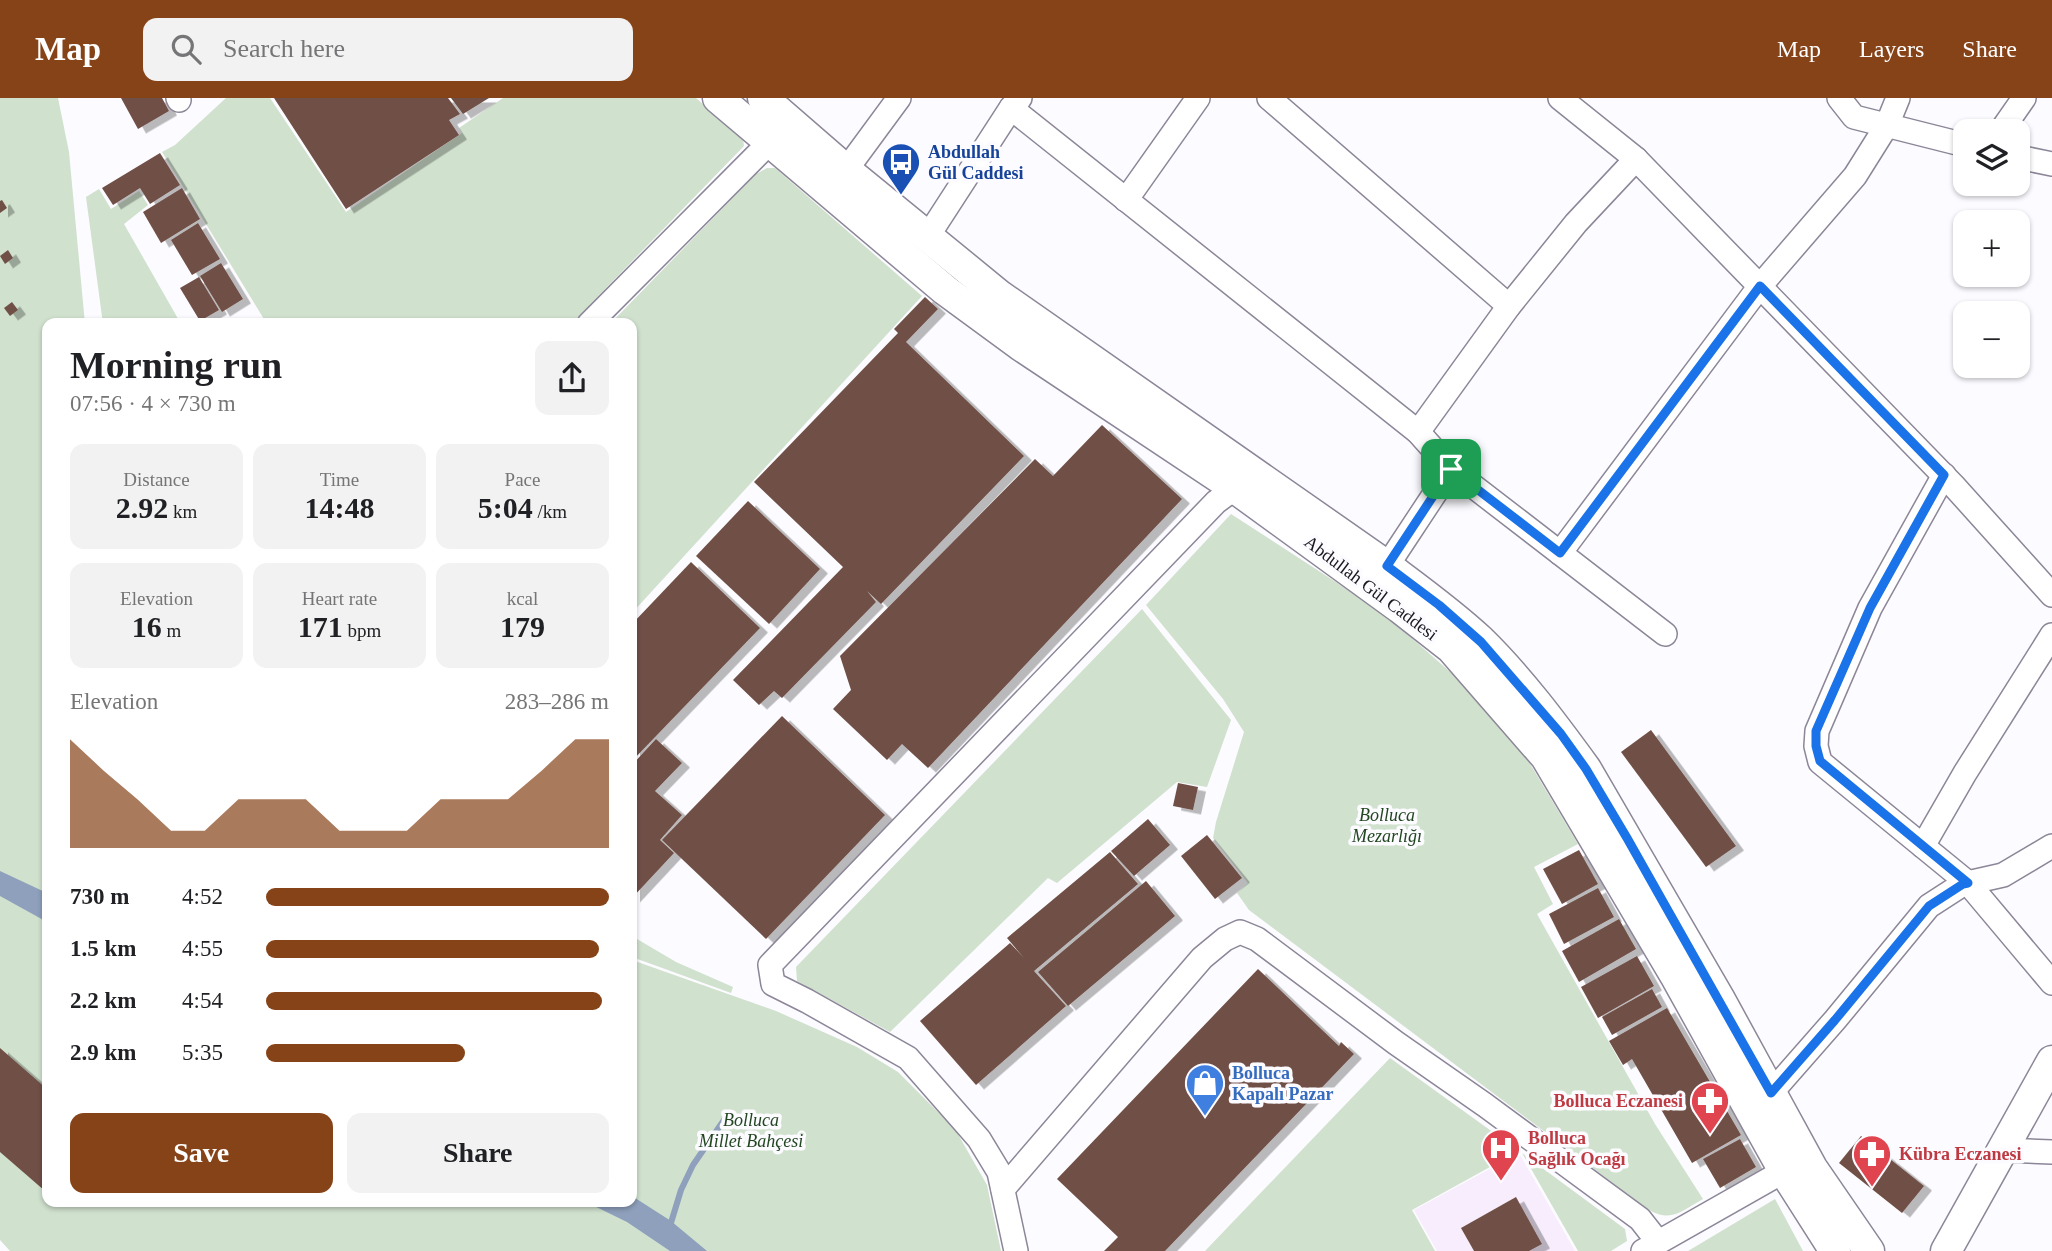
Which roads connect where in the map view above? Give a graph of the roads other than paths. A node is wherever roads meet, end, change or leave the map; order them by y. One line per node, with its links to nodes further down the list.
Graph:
1 (719, 98): 14 (street, Abdullah Gül Caddesi)
2 (762, 98): 18 (street, Abdullah Gül Caddesi)
3 (900, 98): 18 (street)
4 (1198, 98): 19 (street)
5 (1269, 98): 22 (street)
6 (1560, 98): 15 (street)
7 (1839, 98): 12 (street)
8 (1898, 98): 12 (street)
9 (2024, 98): 11 (street)
10 (1015, 103): 19 (street); 20 (street)
11 (2009, 119)
12 (1886, 125): 13 (street); 21 (street)
13 (1953, 142)
14 (769, 143): 18 (street, Abdullah Gül Caddesi); 23 (street)
15 (1636, 159): 21 (street); 22 (street)
16 (2030, 159): 17 (street)
17 (2052, 164)
18 (839, 181): 20 (street, Abdullah Gül Caddesi); 27 (street, Abdullah Gül Caddesi)
19 (1126, 200): 24 (street)
20 (928, 236): 29 (street, Abdullah Gül Caddesi)
21 (1760, 286): 26 (street); 28 (street)
22 (1509, 306): 24 (street)
23 (595, 318)
24 (1418, 432): 25 (street)
25 (1451, 469): 28 (street); 29 (street)
26 (1944, 475): 30 (street); 33 (street)
27 (1235, 488): 41 (street, Abdullah Gül Caddesi); 42 (street)
28 (1560, 553): 31 (street)
29 (1387, 566): 38 (street, Abdullah Gül Caddesi)
30 (2052, 595)
31 (1665, 634)
32 (2052, 635): 33 (street)
33 (1923, 846): 35 (street)
34 (2052, 846): 35 (street)
35 (1968, 883): 36 (street); 38 (street)
36 (2052, 983)
37 (2052, 1061): 39 (street)
38 (1771, 1093): 46 (street, Abdullah Gül Caddesi)
39 (2004, 1150): 40 (street); 47 (street)
40 (2052, 1152)
41 (1784, 1171): 43 (street); 45 (street, Abdullah Gül Caddesi)
42 (1003, 1189): 43 (street); 44 (street)
43 (1650, 1246)
44 (1016, 1251)
45 (1835, 1251)
46 (1869, 1251)
47 (1946, 1251)

